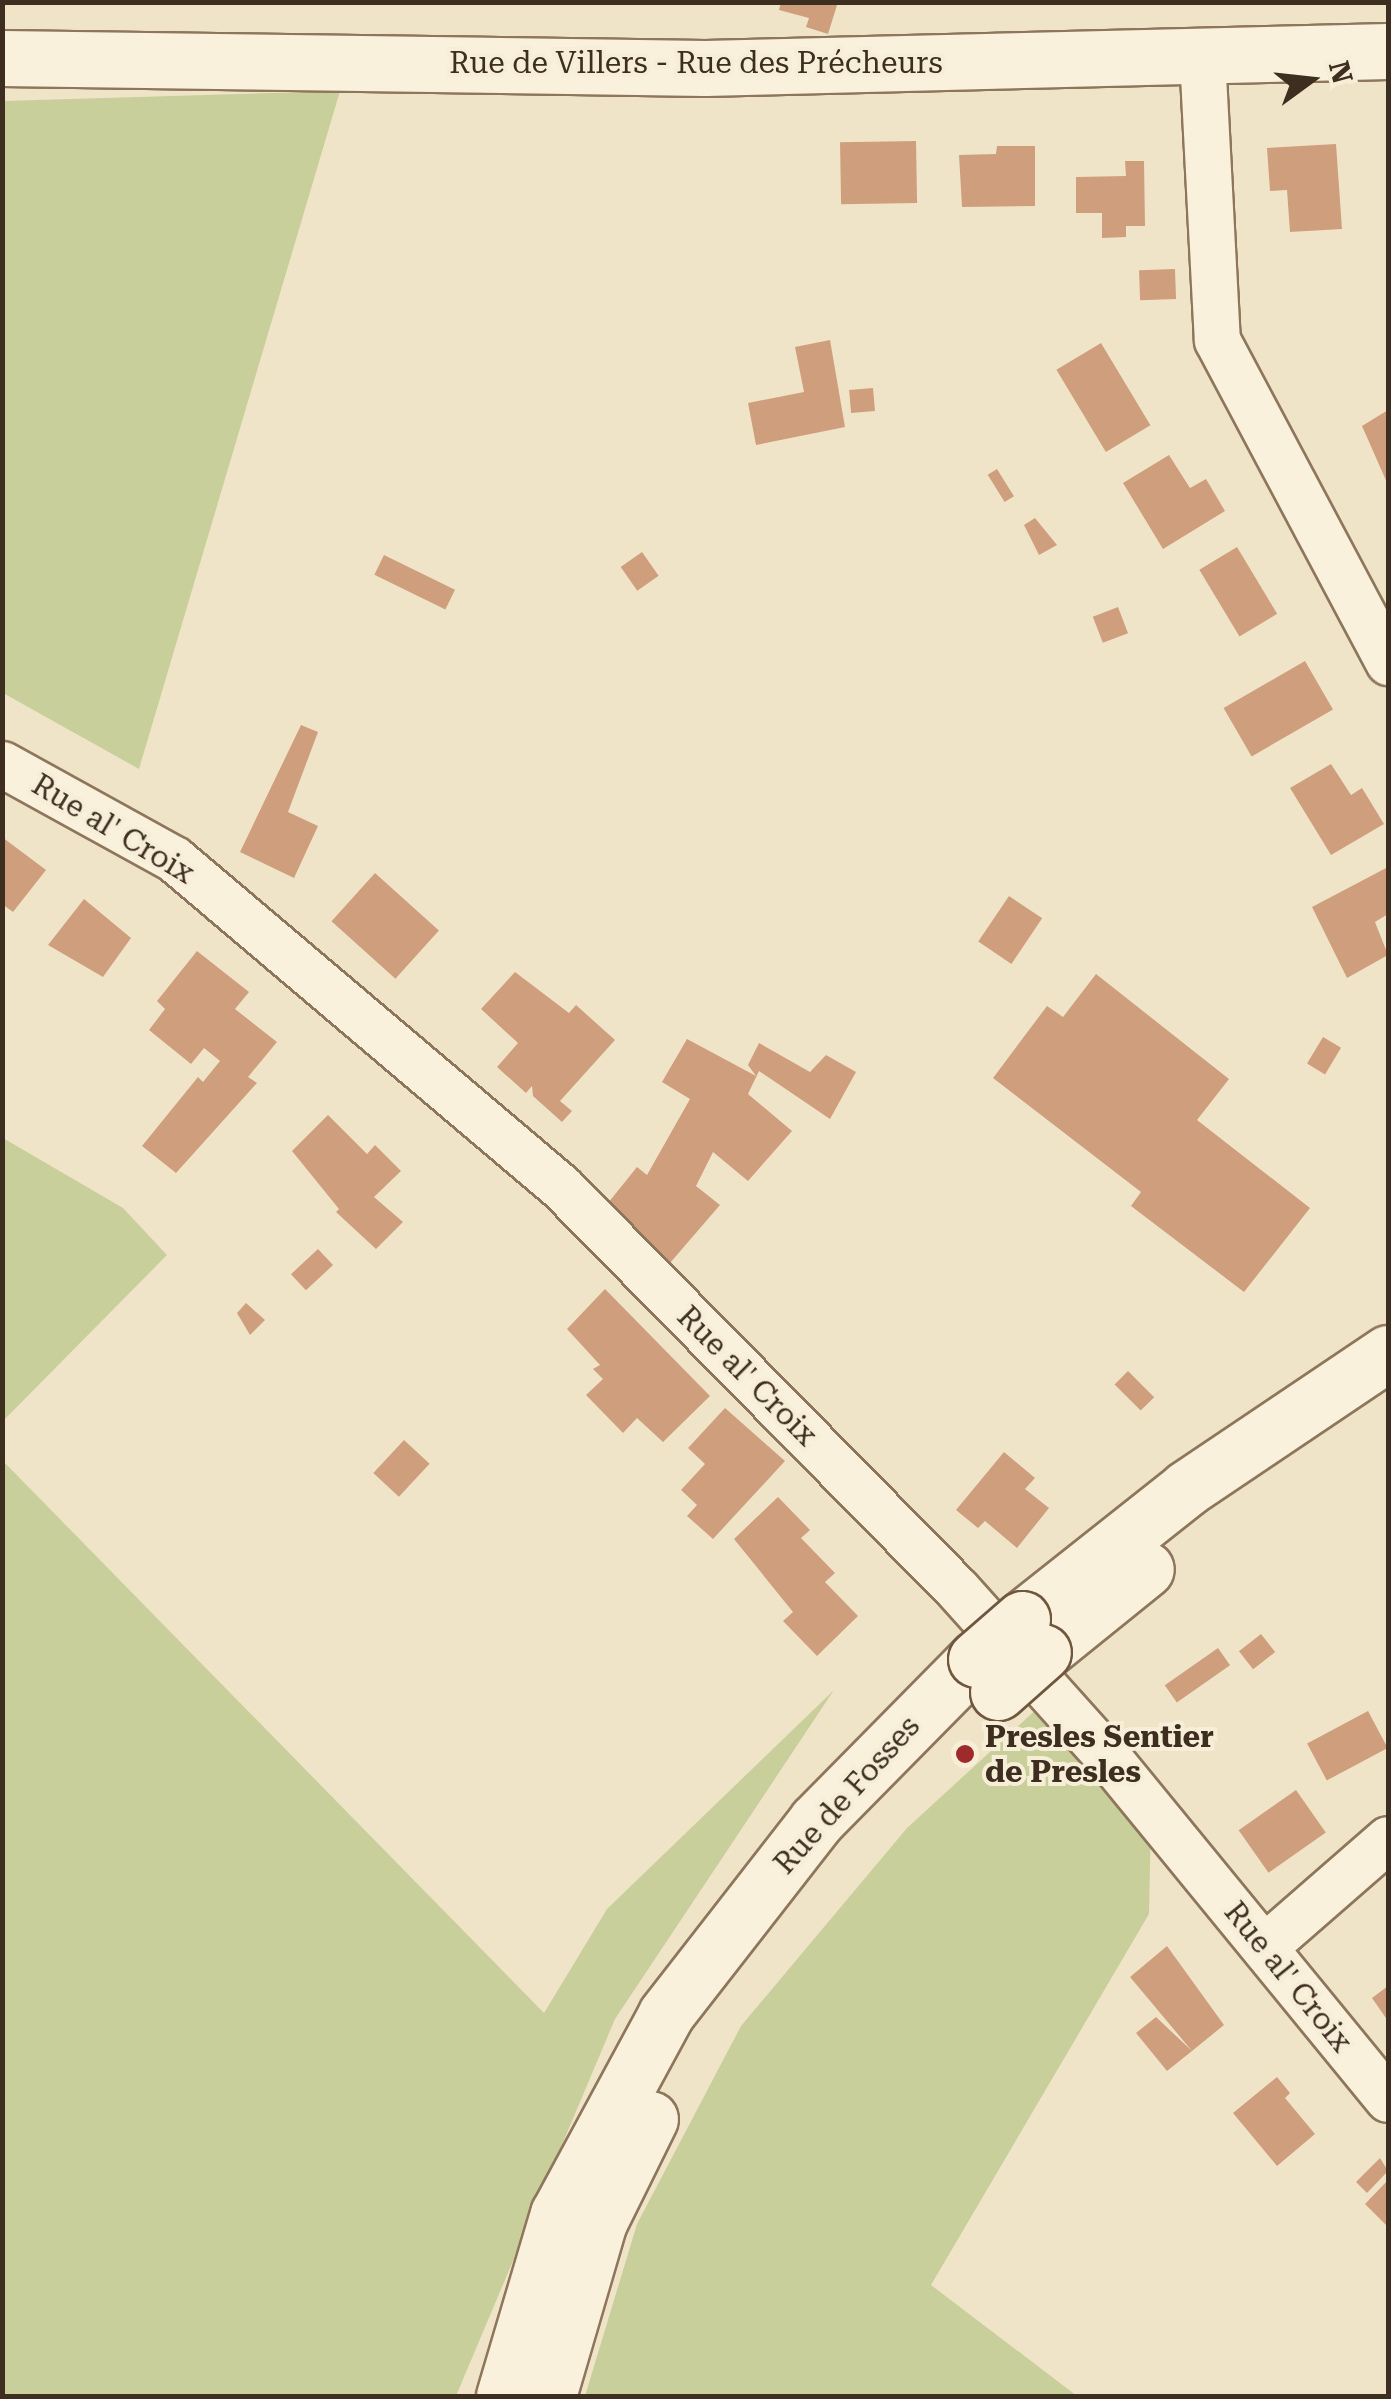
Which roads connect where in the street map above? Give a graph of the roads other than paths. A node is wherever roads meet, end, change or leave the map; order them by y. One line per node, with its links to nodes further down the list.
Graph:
1 (1388, 51): 2 (main road, Rue de Villers - Rue des Précheurs)
2 (1202, 56): 3 (main road, Rue de Villers - Rue des Précheurs); 4 (street)
3 (2, 58)
4 (1388, 662)
5 (2, 764): 11 (street, Rue al' Croix)
6 (1388, 1353): 8 (main road)
7 (1388, 1392): 8 (main road)
8 (1032, 1635): 9 (main road, bridge)
9 (987, 1676): 13 (main road, Rue de Fosses); 14 (main road, Rue de Fosses)
10 (1388, 1839): 11 (street)
11 (1264, 1948): 12 (street, Rue al' Croix)
12 (1388, 2099)
13 (504, 2396)
14 (548, 2396)

